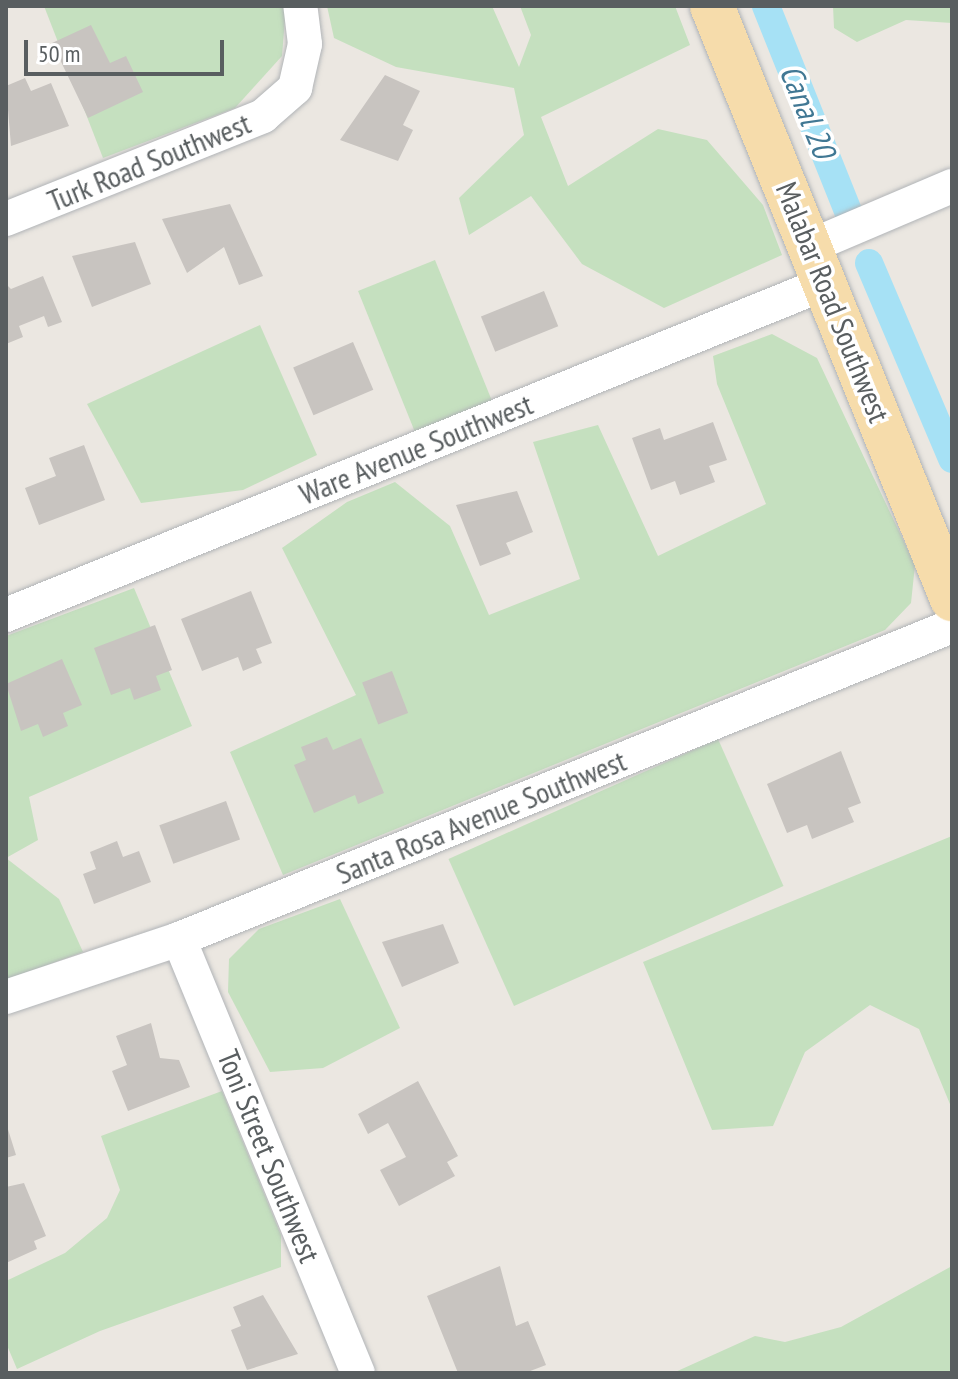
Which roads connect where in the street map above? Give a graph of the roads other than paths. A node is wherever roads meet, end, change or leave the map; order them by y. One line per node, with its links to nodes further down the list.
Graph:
1 (300, 6): 4 (street, Turk Road Southwest)
2 (712, 6): 5 (main road, Malabar Road Southwest)
3 (952, 186): 5 (street, Ware Avenue Southwest)
4 (6, 219)
5 (819, 265): 6 (main road, Malabar Road Southwest); 7 (street, Ware Avenue Southwest)
6 (952, 599)
7 (6, 615)
8 (952, 626): 9 (street, Santa Rosa Avenue Southwest)
9 (179, 939): 10 (street, Santa Rosa Avenue Southwest); 11 (street, Toni Street Southwest)
10 (6, 997)
11 (358, 1373)

